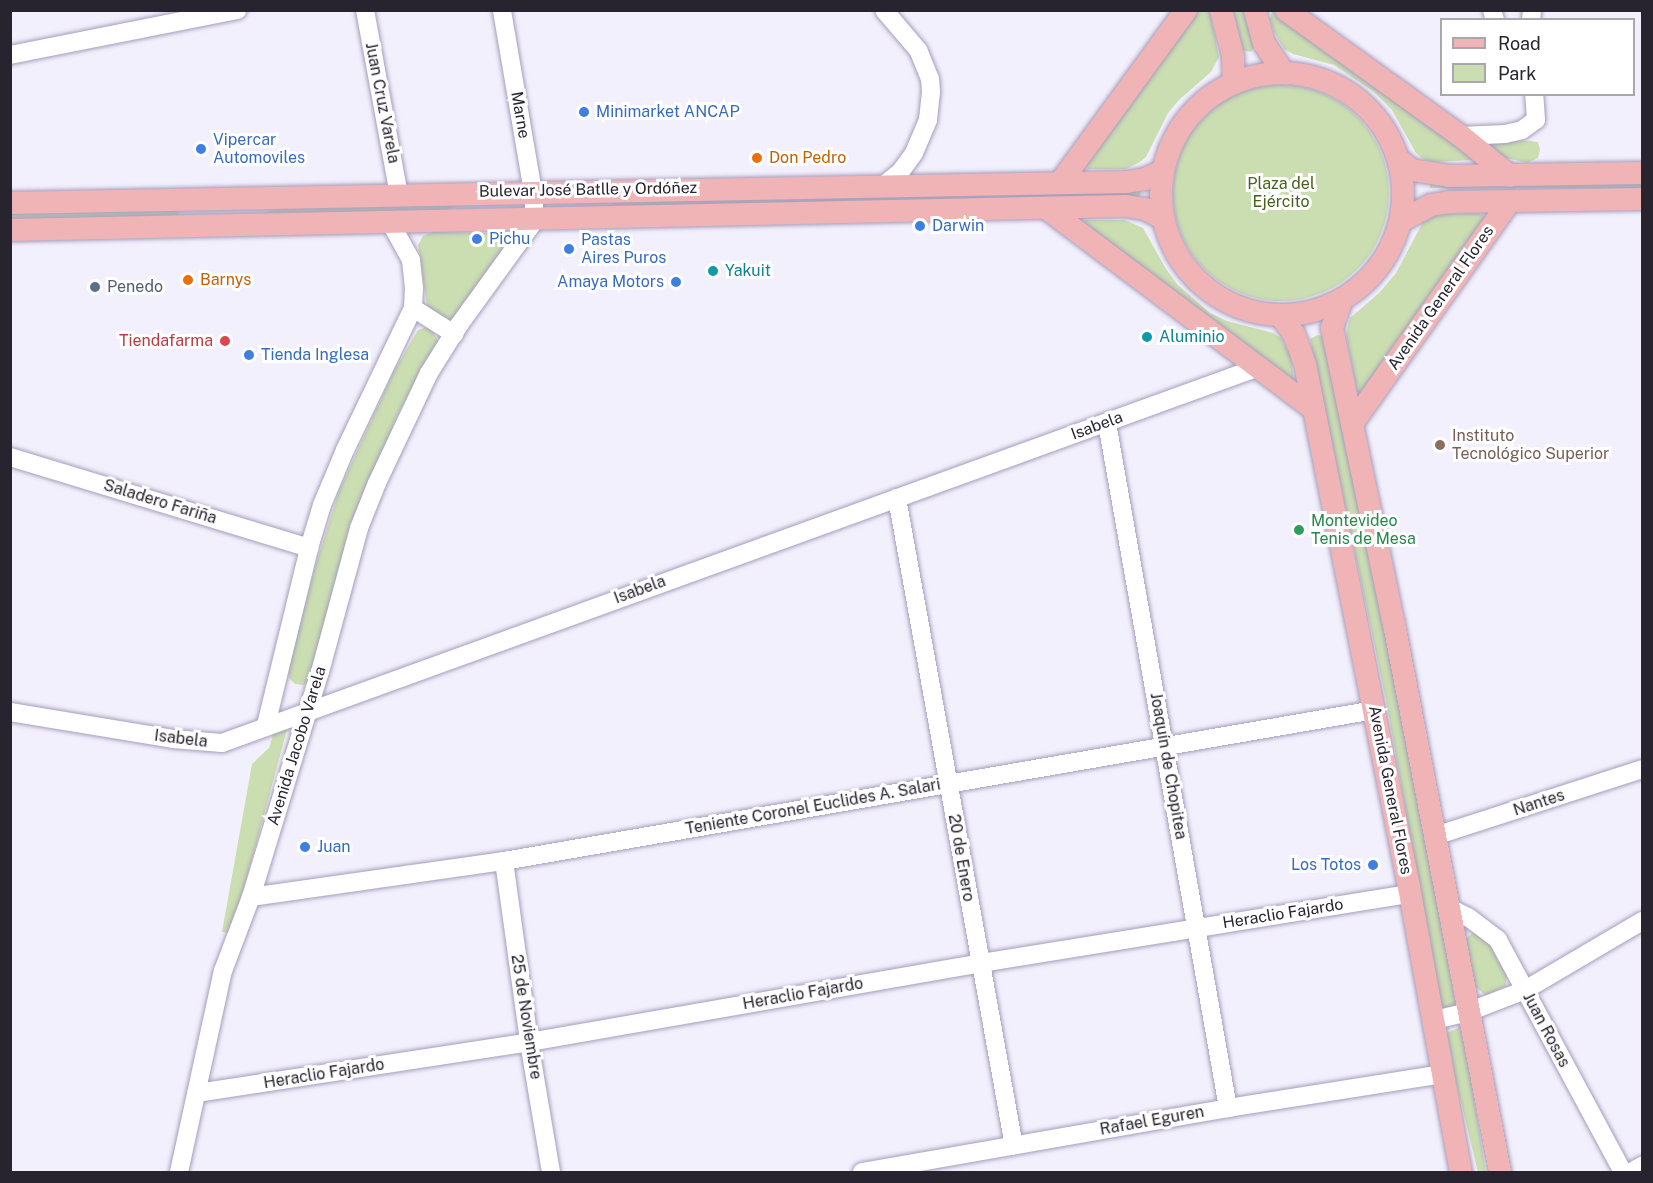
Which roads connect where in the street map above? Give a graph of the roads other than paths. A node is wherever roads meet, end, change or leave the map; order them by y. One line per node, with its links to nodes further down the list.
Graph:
1 (238, 10): 9 (street)
2 (365, 10): 22 (street, Juan Cruz Varela)
3 (502, 10): 21 (street, Marne)
4 (884, 10): 20 (street)
5 (1186, 10): 19 (main road)
6 (1221, 10): 12 (main road)
7 (1255, 10): 11 (main road)
8 (1286, 10): 14 (main road)
9 (166, 18): 10 (street)
10 (10, 55)
11 (1283, 72): 12 (main road); 15 (main road)
12 (1234, 82): 16 (main road)
13 (1534, 96): 14 (street)
14 (1461, 136): 18 (main road)
15 (1400, 160): 18 (main road); 29 (main road)
16 (1163, 171): 19 (main road, Bulevar José Batlle y Ordóñez); 27 (main road)
17 (1642, 173): 18 (main road)
18 (1510, 176)
19 (1060, 183): 20 (main road, Bulevar José Batlle y Ordóñez)
20 (884, 185): 21 (main road, Bulevar José Batlle y Ordóñez)
21 (533, 192): 22 (main road, Bulevar José Batlle y Ordóñez); 28 (street, Marne)
22 (399, 195): 25 (main road, Bulevar José Batlle y Ordóñez)
23 (1642, 199): 24 (main road)
24 (1510, 201): 29 (main road); 39 (main road, Avenida General Flores)
25 (10, 202)
26 (1046, 208): 27 (main road, Bulevar José Batlle y Ordóñez); 28 (main road, Bulevar José Batlle y Ordóñez); 36 (main road)
27 (1163, 218): 34 (main road)
28 (535, 220): 30 (main road, Bulevar José Batlle y Ordóñez); 35 (street, Avenida Jacobo Varela)
29 (1401, 221): 32 (main road)
30 (390, 222): 31 (main road, Bulevar José Batlle y Ordóñez); 33 (street)
31 (10, 230)
32 (1342, 299): 34 (main road); 39 (main road)
33 (413, 308): 35 (street); 42 (street)
34 (1280, 315): 37 (main road, Avenida General Flores)
35 (454, 334): 44 (street, Avenida Jacobo Varela)
36 (1259, 367): 37 (main road); 38 (street, Isabela)
37 (1314, 409): 43 (main road, Avenida General Flores)
38 (1107, 423): 41 (street, Isabela); 47 (street, Joaquín de Chopitea)
39 (1352, 424): 50 (main road)
40 (10, 457): 42 (street, Saladero Fariña)
41 (897, 498): 44 (street, Isabela); 49 (street, 20 de Enero)
42 (309, 548): 46 (street)
43 (1375, 710): 47 (street, Teniente Coronel Euclides A. Salari); 52 (main road, Avenida General Flores)
44 (306, 711): 46 (street, Isabela); 53 (street, Avenida Jacobo Varela)
45 (10, 712): 46 (street, Isabela)
46 (266, 725)
47 (1164, 746): 49 (street, Teniente Coronel Euclides A. Salari); 56 (street, Joaquín de Chopitea)
48 (1642, 769): 50 (street, Nantes)
49 (947, 783): 51 (street, Teniente Coronel Euclides A. Salari); 57 (street, 20 de Enero)
50 (1436, 836): 54 (main road)
51 (504, 861): 53 (street, Teniente Coronel Euclides A. Salari); 61 (street, 25 de Noviembre)
52 (1410, 894): 56 (street, Heraclio Fajardo); 60 (main road, Avenida General Flores)
53 (251, 897): 63 (street, Avenida Jacobo Varela)
54 (1449, 907): 58 (street, Juan Rosas); 59 (main road)
55 (1642, 921): 58 (street)
56 (1195, 928): 57 (street, Heraclio Fajardo); 64 (street, Joaquín de Chopitea)
57 (980, 964): 61 (street, Heraclio Fajardo); 65 (street, 20 de Enero)
58 (1525, 990): 59 (street); 72 (street, Juan Rosas)
59 (1468, 1012): 60 (street); 71 (main road)
60 (1434, 1020): 62 (main road, Avenida General Flores)
61 (529, 1042): 63 (street, Heraclio Fajardo); 68 (street, 25 de Noviembre)
62 (1443, 1074): 64 (street, Rafael Eguren); 70 (main road, Avenida General Flores)
63 (197, 1093): 67 (street, Avenida Jacobo Varela)
64 (1228, 1108): 65 (street, Rafael Eguren)
65 (1014, 1146): 69 (street, Rafael Eguren)
66 (1642, 1166): 73 (street)
67 (179, 1173)
68 (551, 1173)
69 (862, 1173)
70 (1461, 1173)
71 (1500, 1173)
72 (1623, 1173)
73 (1631, 1173)

